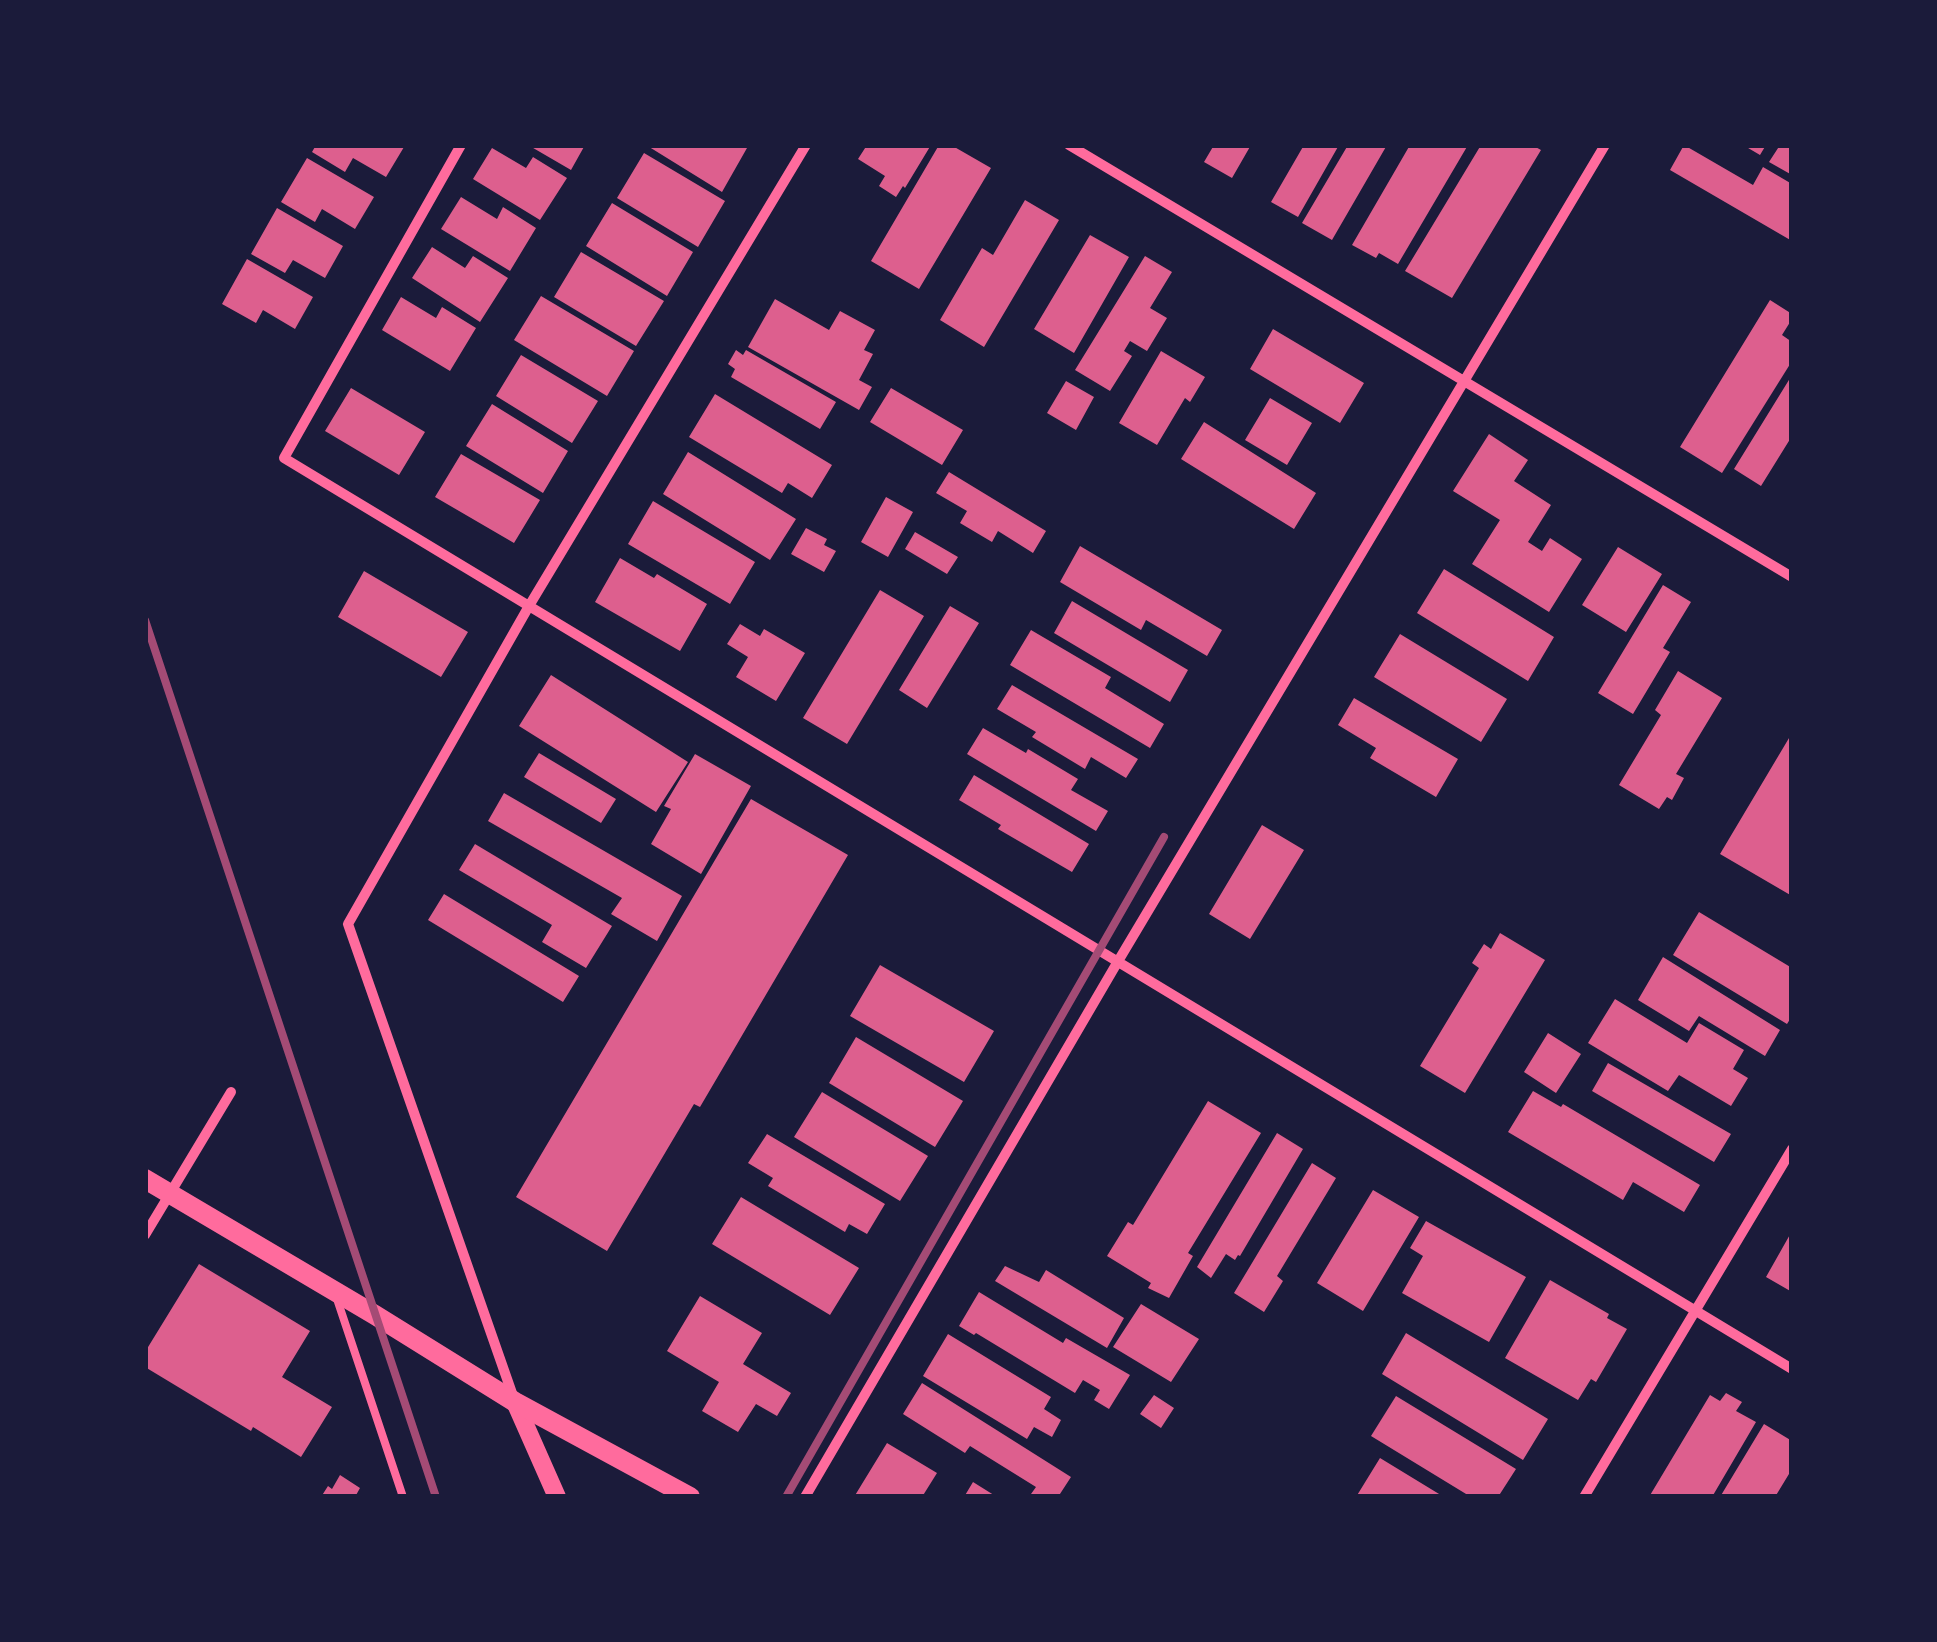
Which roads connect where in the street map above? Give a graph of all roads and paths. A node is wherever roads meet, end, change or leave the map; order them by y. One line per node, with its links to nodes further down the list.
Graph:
1 (461, 145): 7 (street)
2 (806, 145): 7 (street)
3 (1070, 145): 5 (street)
4 (1605, 145): 5 (street)
5 (1463, 381): 6 (street); 8 (street)
6 (1792, 576)
7 (529, 606): 8 (street); 17 (street)
8 (1117, 963): 15 (street); 21 (street)
9 (231, 1092): 12 (street)
10 (1792, 1149): 15 (street)
11 (145, 1179): 12 (main road)
12 (170, 1194): 13 (street); 14 (main road)
13 (145, 1234)
14 (334, 1290): 17 (main road); 18 (lane)
15 (1695, 1311): 16 (street); 22 (street)
16 (1792, 1370)
17 (515, 1402): 19 (street); 20 (main road)
18 (403, 1497)
19 (557, 1497)
20 (690, 1497)
21 (805, 1497)
22 (1584, 1497)

